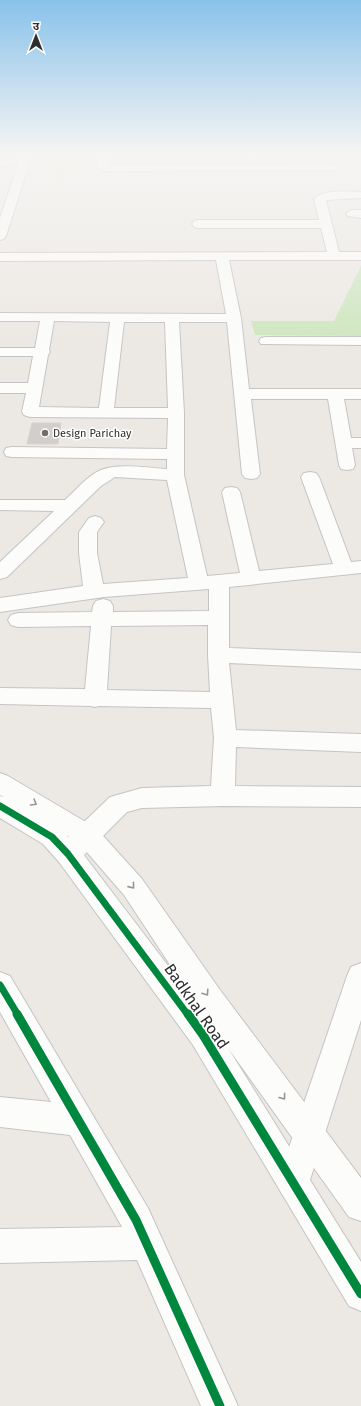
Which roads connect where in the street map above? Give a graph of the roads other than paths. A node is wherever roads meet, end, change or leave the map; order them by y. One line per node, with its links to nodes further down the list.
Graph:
1 (324, 218): 4 (street)
2 (2, 223): 5 (street)
3 (198, 224): 4 (street)
4 (325, 224): 6 (street)
5 (0, 236)
6 (334, 256): 7 (street); 9 (street)
7 (361, 256)
8 (0, 257): 9 (street)
9 (222, 257): 14 (street)
10 (0, 317): 11 (street)
11 (48, 317): 12 (street); 18 (street)
12 (117, 318): 13 (street); 24 (street)
13 (172, 318): 14 (street); 25 (street)
14 (234, 318): 21 (street)
15 (266, 341): 16 (street)
16 (361, 341)
17 (0, 352): 18 (street)
18 (43, 352): 20 (street)
19 (0, 388): 20 (street)
20 (35, 388): 24 (street)
21 (242, 394): 22 (street); 32 (street)
22 (335, 394): 23 (street); 26 (street)
23 (361, 394)
24 (106, 411): 25 (street)
25 (176, 413): 29 (street)
26 (343, 443): 27 (street); 30 (street)
27 (361, 443)
28 (12, 452): 29 (street)
29 (174, 454): 31 (street)
30 (347, 465)
31 (175, 474): 36 (street); 43 (street)
32 (251, 474)
33 (310, 477): 40 (street)
34 (231, 492): 42 (street)
35 (0, 505): 36 (street)
36 (69, 506): 38 (street)
37 (95, 522): 44 (street)
38 (25, 550): 39 (street); 41 (street)
39 (0, 552)
40 (352, 568): 42 (street)
41 (0, 573)
42 (251, 578): 43 (street)
43 (209, 582): 44 (street); 46 (street)
44 (99, 591): 45 (street); 48 (street)
45 (0, 605)
46 (218, 618): 48 (street); 49 (street)
47 (18, 620): 48 (street)
48 (102, 620): 52 (street)
49 (218, 654): 50 (street); 53 (street)
50 (361, 661)
51 (0, 696): 52 (street)
52 (95, 699): 53 (street)
53 (222, 700): 54 (street)
54 (225, 738): 55 (street); 57 (street)
55 (361, 743)
56 (0, 783): 60 (street, Badkhal Road, one-way to 60)
57 (223, 796): 58 (street); 60 (street)
58 (361, 797)
59 (0, 806): 60 (street, Badkhal Road)
60 (77, 845): 65 (street, Badkhal Road, one-way to 65); 66 (street, Badkhal Road)
61 (361, 976): 65 (street)
62 (0, 985): 64 (street)
63 (0, 1112): 64 (street)
64 (79, 1121): 68 (street)
65 (310, 1133): 66 (street); 67 (street, Badkhal Road)
66 (293, 1182): 70 (street, Badkhal Road)
67 (361, 1205)
68 (147, 1243): 69 (street); 71 (street)
69 (0, 1246)
70 (361, 1294)
71 (220, 1406)

